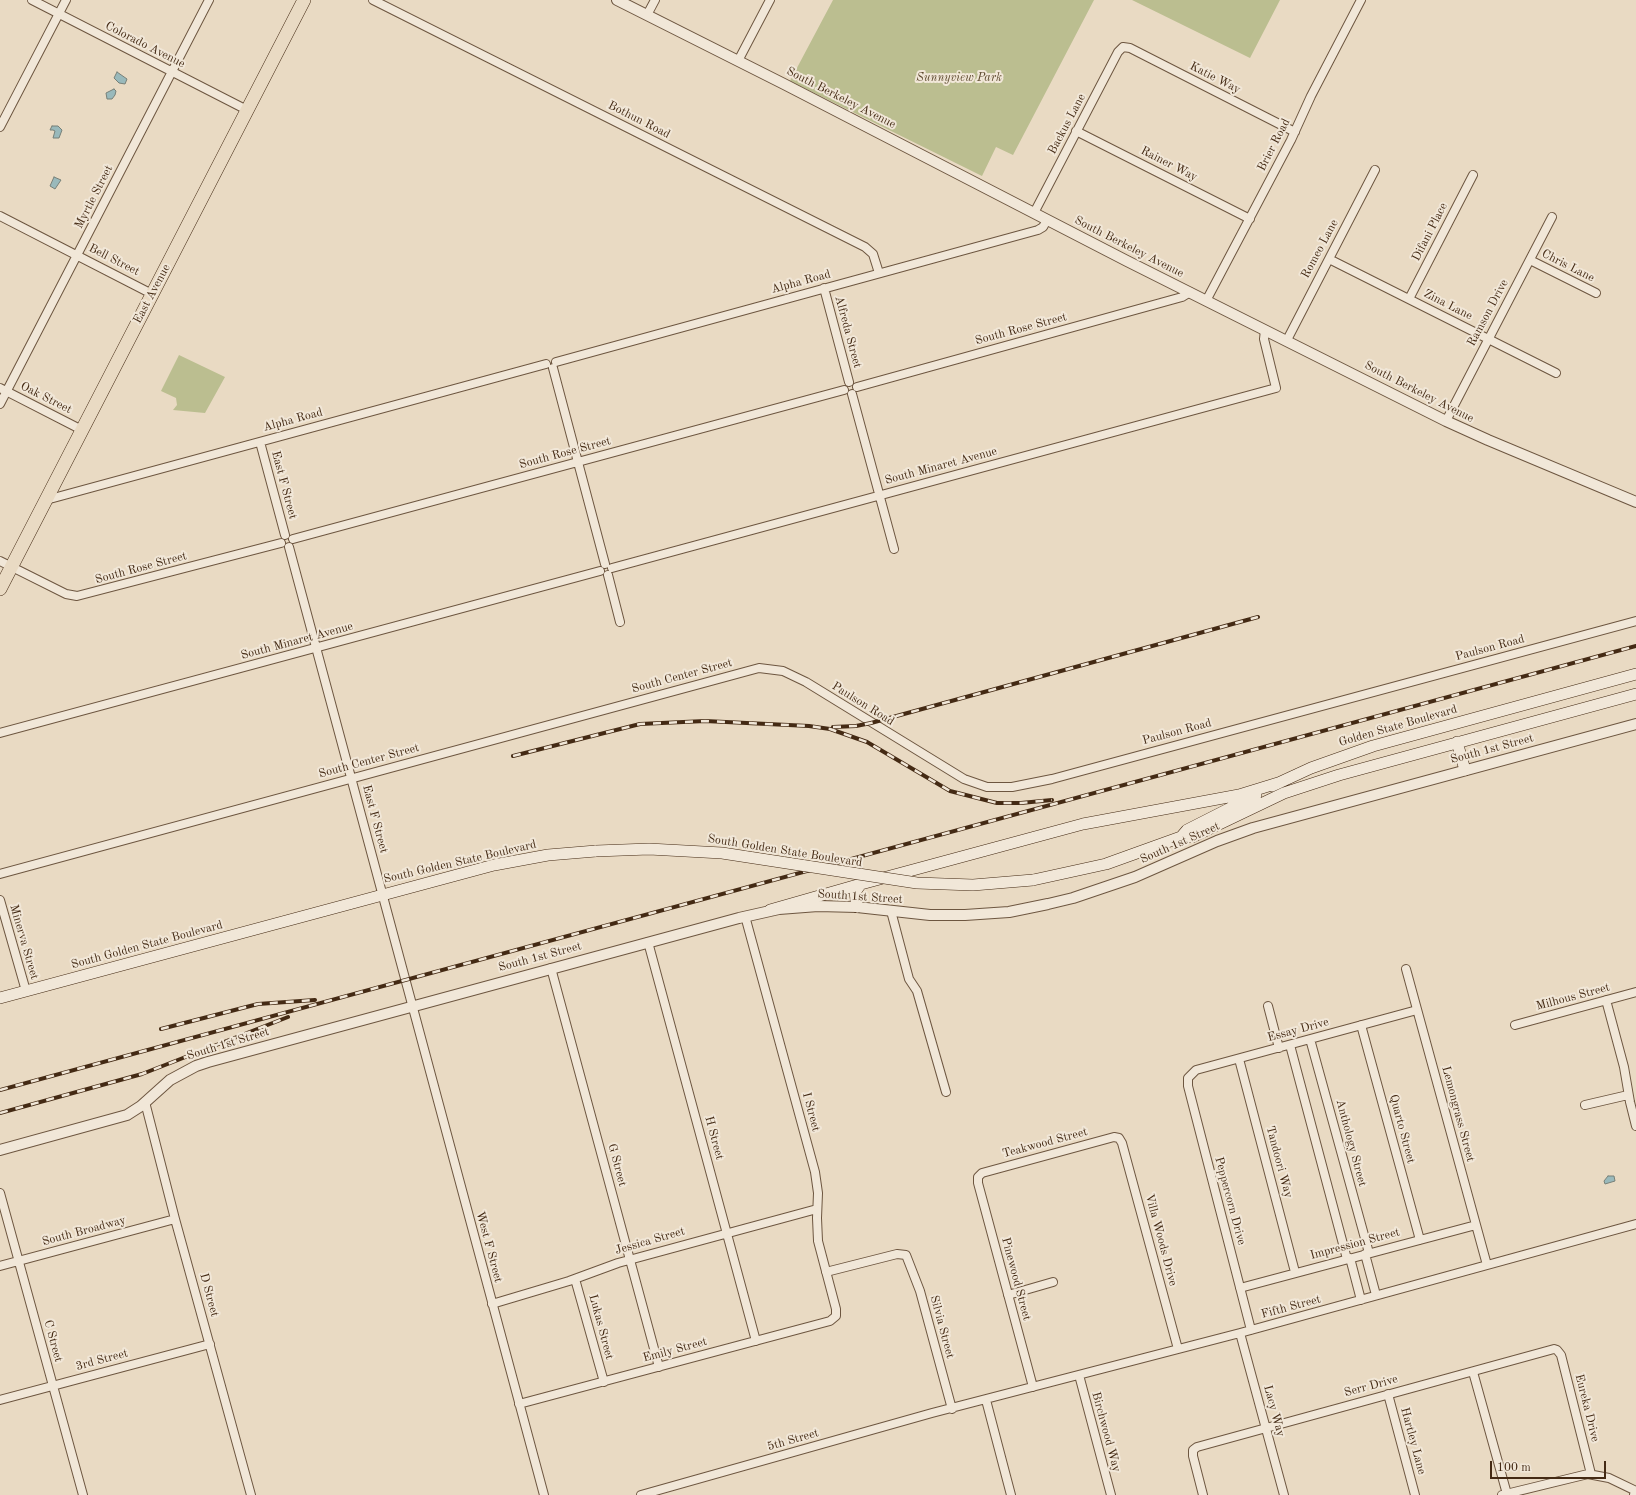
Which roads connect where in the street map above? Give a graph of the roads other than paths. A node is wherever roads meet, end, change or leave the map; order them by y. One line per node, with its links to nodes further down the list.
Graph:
1 (32, 0): 10 (street, Colorado Avenue)
2 (66, 0): 10 (street)
3 (209, 0): 14 (street, Myrtle Street)
4 (304, 0): 15 (main road, East Avenue)
5 (374, 0): 29 (street, Bothun Road)
6 (617, 0): 11 (street, South Berkeley Avenue)
7 (655, 0): 11 (street)
8 (770, 0): 13 (street)
9 (1361, 0): 18 (street, Brier Road)
10 (59, 14): 14 (street, Colorado Avenue); 16 (street)
11 (647, 15): 13 (street, South Berkeley Avenue)
12 (1123, 47): 17 (street, Backus Lane); 18 (street, Katie Way)
13 (738, 60): 21 (street, South Berkeley Avenue)
14 (172, 72): 15 (street, Colorado Avenue); 26 (street, Myrtle Street)
15 (248, 110): 33 (main road, East Avenue)
16 (0, 127)
17 (1076, 131): 21 (street, Backus Lane); 24 (street, Rainer Way)
18 (1295, 132): 24 (street, Brier Road)
19 (1375, 170): 27 (street, Romeo Lane)
20 (1473, 175): 34 (street, Difani Place)
21 (1034, 213): 25 (street, South Berkeley Avenue)
22 (0, 216): 26 (street, Bell Street)
23 (1552, 217): 28 (street, Ramson Drive)
24 (1250, 219): 35 (street, Brier Road)
25 (1047, 220): 29 (street, Alpha Road); 31 (street, South Berkeley Avenue)
26 (77, 255): 33 (street, Bell Street); 43 (street, Myrtle Street)
27 (1329, 259): 34 (street, Zina Lane); 38 (street, Romeo Lane)
28 (1530, 260): 32 (street, Chris Lane); 37 (street, Ramson Drive)
29 (879, 273): 30 (street, Alpha Road)
30 (824, 288): 39 (street, Alpha Road); 41 (street, Alfreda Street)
31 (1190, 292): 35 (street, South Berkeley Avenue); 42 (street, South Rose Street)
32 (1596, 293)
33 (152, 294): 48 (main road, East Avenue)
34 (1409, 299): 37 (street, Zina Lane)
35 (1206, 301): 36 (street, South Berkeley Avenue)
36 (1265, 330): 38 (street, South Berkeley Avenue); 51 (street, South Minaret Avenue)
37 (1489, 339): 40 (street, Zina Lane); 47 (street, Ramson Drive)
38 (1287, 340): 47 (street, South Berkeley Avenue)
39 (552, 365): 49 (street, Alpha Road); 50 (street)
40 (1556, 373)
41 (849, 382): 42 (street); 44 (street)
42 (857, 386): 45 (street)
43 (3, 390): 46 (street, Myrtle Street); 48 (street, Oak Street)
44 (844, 390): 45 (street); 50 (street, South Rose Street)
45 (852, 394): 51 (street)
46 (0, 404)
47 (1446, 421): 53 (street, South Berkeley Avenue)
48 (82, 430): 52 (main road, East Avenue)
49 (260, 442): 52 (street, Alpha Road); 54 (street, East F Street)
50 (578, 462): 55 (street, South Rose Street); 60 (street)
51 (880, 496): 58 (street); 60 (street, South Minaret Avenue)
52 (46, 500): 59 (main road, East Avenue)
53 (1636, 502)
54 (285, 535): 55 (street); 56 (street)
55 (293, 540): 57 (street)
56 (281, 543): 57 (street); 59 (street, South Rose Street)
57 (289, 547): 64 (street, East F Street)
58 (894, 549)
59 (6, 564): 61 (main road, East Avenue)
60 (606, 570): 63 (street); 64 (street, South Minaret Avenue)
61 (0, 589)
62 (1636, 621): 65 (street, Paulson Road)
63 (620, 622)
64 (316, 648): 69 (street, South Minaret Avenue); 72 (street, East F Street)
65 (745, 671): 72 (street, South Center Street)
66 (1636, 674): 73 (main road, Golden State Boulevard)
67 (1636, 694): 70 (main road, Golden State Boulevard)
68 (1636, 724): 71 (street, South 1st Street)
69 (0, 733)
70 (1457, 742): 71 (main road); 74 (main road, Golden State Boulevard)
71 (1465, 770): 82 (street, South 1st Street)
72 (351, 778): 75 (street, South Center Street); 78 (street, East F Street)
73 (1278, 783): 74 (main road, Golden State Boulevard); 77 (main road)
74 (1181, 837): 76 (main road, Golden State Boulevard)
75 (0, 874)
76 (1033, 880): 78 (main road, South Golden State Boulevard, bridge)
77 (861, 884): 80 (main road); 81 (main road)
78 (382, 894): 87 (main road, South Golden State Boulevard); 91 (street, East F Street)
79 (0, 900): 87 (street, Minerva Street)
80 (856, 907): 81 (street, South 1st Street); 82 (street, South 1st Street)
81 (770, 910): 83 (street, South 1st Street)
82 (892, 911): 101 (street)
83 (745, 916): 84 (street, South 1st Street); 110 (street, I Street)
84 (648, 942): 85 (street, South 1st Street); 114 (street, H Street)
85 (551, 968): 91 (street, South 1st Street); 118 (street, G Street)
86 (1406, 969): 93 (street, Lemongrass Street)
87 (26, 991): 89 (main road, South Golden State Boulevard)
88 (1636, 992): 90 (street, Milhous Street)
89 (0, 998)
90 (1606, 1000): 95 (street, Milhous Street); 102 (street)
91 (412, 1006): 103 (street, South 1st Street); 132 (street, West F Street)
92 (1268, 1006): 98 (street)
93 (1417, 1010): 94 (street, Essay Drive); 113 (street, Lemongrass Street)
94 (1361, 1025): 96 (street, Essay Drive); 115 (street, Quarto Street)
95 (1516, 1025)
96 (1310, 1039): 97 (street, Essay Drive); 116 (street, Anthology Street)
97 (1290, 1045): 98 (street, Essay Drive); 117 (street)
98 (1279, 1048): 99 (street, Essay Drive)
99 (1239, 1058): 100 (street, Essay Drive); 124 (street, Tandoori Way)
100 (1188, 1078): 128 (street, Peppercorn Drive)
101 (946, 1092)
102 (1628, 1095): 104 (street); 105 (street)
103 (145, 1102): 107 (street, South 1st Street); 111 (street, D Street)
104 (1585, 1105)
105 (1636, 1126)
106 (1119, 1138): 108 (street, Teakwood Street); 138 (street, Villa Woods Drive)
107 (0, 1150)
108 (978, 1177): 129 (street, Pinewood Street)
109 (0, 1193): 119 (street, C Street)
110 (817, 1209): 114 (street, Jessica Street); 123 (street, I Street)
111 (175, 1219): 119 (street, South Broadway); 137 (street, D Street)
112 (1636, 1224): 120 (street, Fifth Street)
113 (1476, 1225): 115 (street, Impression Street); 120 (street, Lemongrass Street)
114 (727, 1232): 118 (street, Jessica Street); 136 (street, H Street)
115 (1420, 1240): 116 (street, Impression Street)
116 (1367, 1253): 117 (street, Impression Street); 122 (street, Anthology Street)
117 (1348, 1258): 124 (street, Impression Street); 125 (street)
118 (630, 1259): 126 (street, Jessica Street); 140 (street, G Street)
119 (18, 1261): 121 (street, South Broadway); 144 (street, C Street)
120 (1487, 1265): 130 (street, Fifth Street)
121 (0, 1266)
122 (1369, 1270): 125 (street); 130 (street, Anthology Street)
123 (826, 1272): 133 (street, I Street); 150 (street, Silvia Street)
124 (1295, 1272): 128 (street, Impression Street)
125 (1354, 1274): 131 (street)
126 (575, 1279): 132 (street, Jessica Street); 143 (street, Lukas Street)
127 (1053, 1282): 129 (street)
128 (1240, 1288): 134 (street, Peppercorn Drive)
129 (1008, 1295): 145 (street, Pinewood Street)
130 (1376, 1296): 131 (street, Fifth Street)
131 (1361, 1300): 134 (street, Fifth Street)
132 (492, 1304): 149 (street, West F Street)
133 (836, 1316): 136 (street, Emily Street)
134 (1251, 1330): 135 (street, Fifth Street)
135 (1240, 1333): 138 (street, Fifth Street); 151 (street, Lacy Way)
136 (756, 1341): 140 (street, Emily Street)
137 (210, 1344): 144 (street, 3rd Street); 156 (street, D Street)
138 (1178, 1349): 142 (street, Fifth Street)
139 (1557, 1350): 141 (street, Serr Drive); 152 (street, Eureka Drive)
140 (659, 1367): 143 (street, Emily Street)
141 (1473, 1372): 146 (street, Serr Drive); 154 (street)
142 (1078, 1375): 145 (street, Fifth Street); 160 (street, Birchwood Way)
143 (604, 1382): 149 (street, Emily Street)
144 (53, 1386): 147 (street, 3rd Street); 155 (street, C Street)
145 (1033, 1387): 148 (street, Fifth Street)
146 (1388, 1394): 151 (street, Serr Drive); 163 (street, Hartley Lane)
147 (0, 1400)
148 (986, 1400): 150 (street, Fifth Street); 159 (street)
149 (520, 1404): 157 (street, West F Street)
150 (952, 1409): 158 (street, 5th Street)
151 (1266, 1427): 161 (street, Serr Drive); 162 (street, Lacy Way)
152 (1591, 1474): 153 (street); 154 (street)
153 (1636, 1493)
154 (1504, 1494)
155 (82, 1495)
156 (251, 1495)
157 (544, 1495)
158 (642, 1495)
159 (1011, 1495)
160 (1111, 1495)
161 (1204, 1495)
162 (1284, 1495)
163 (1415, 1495)

